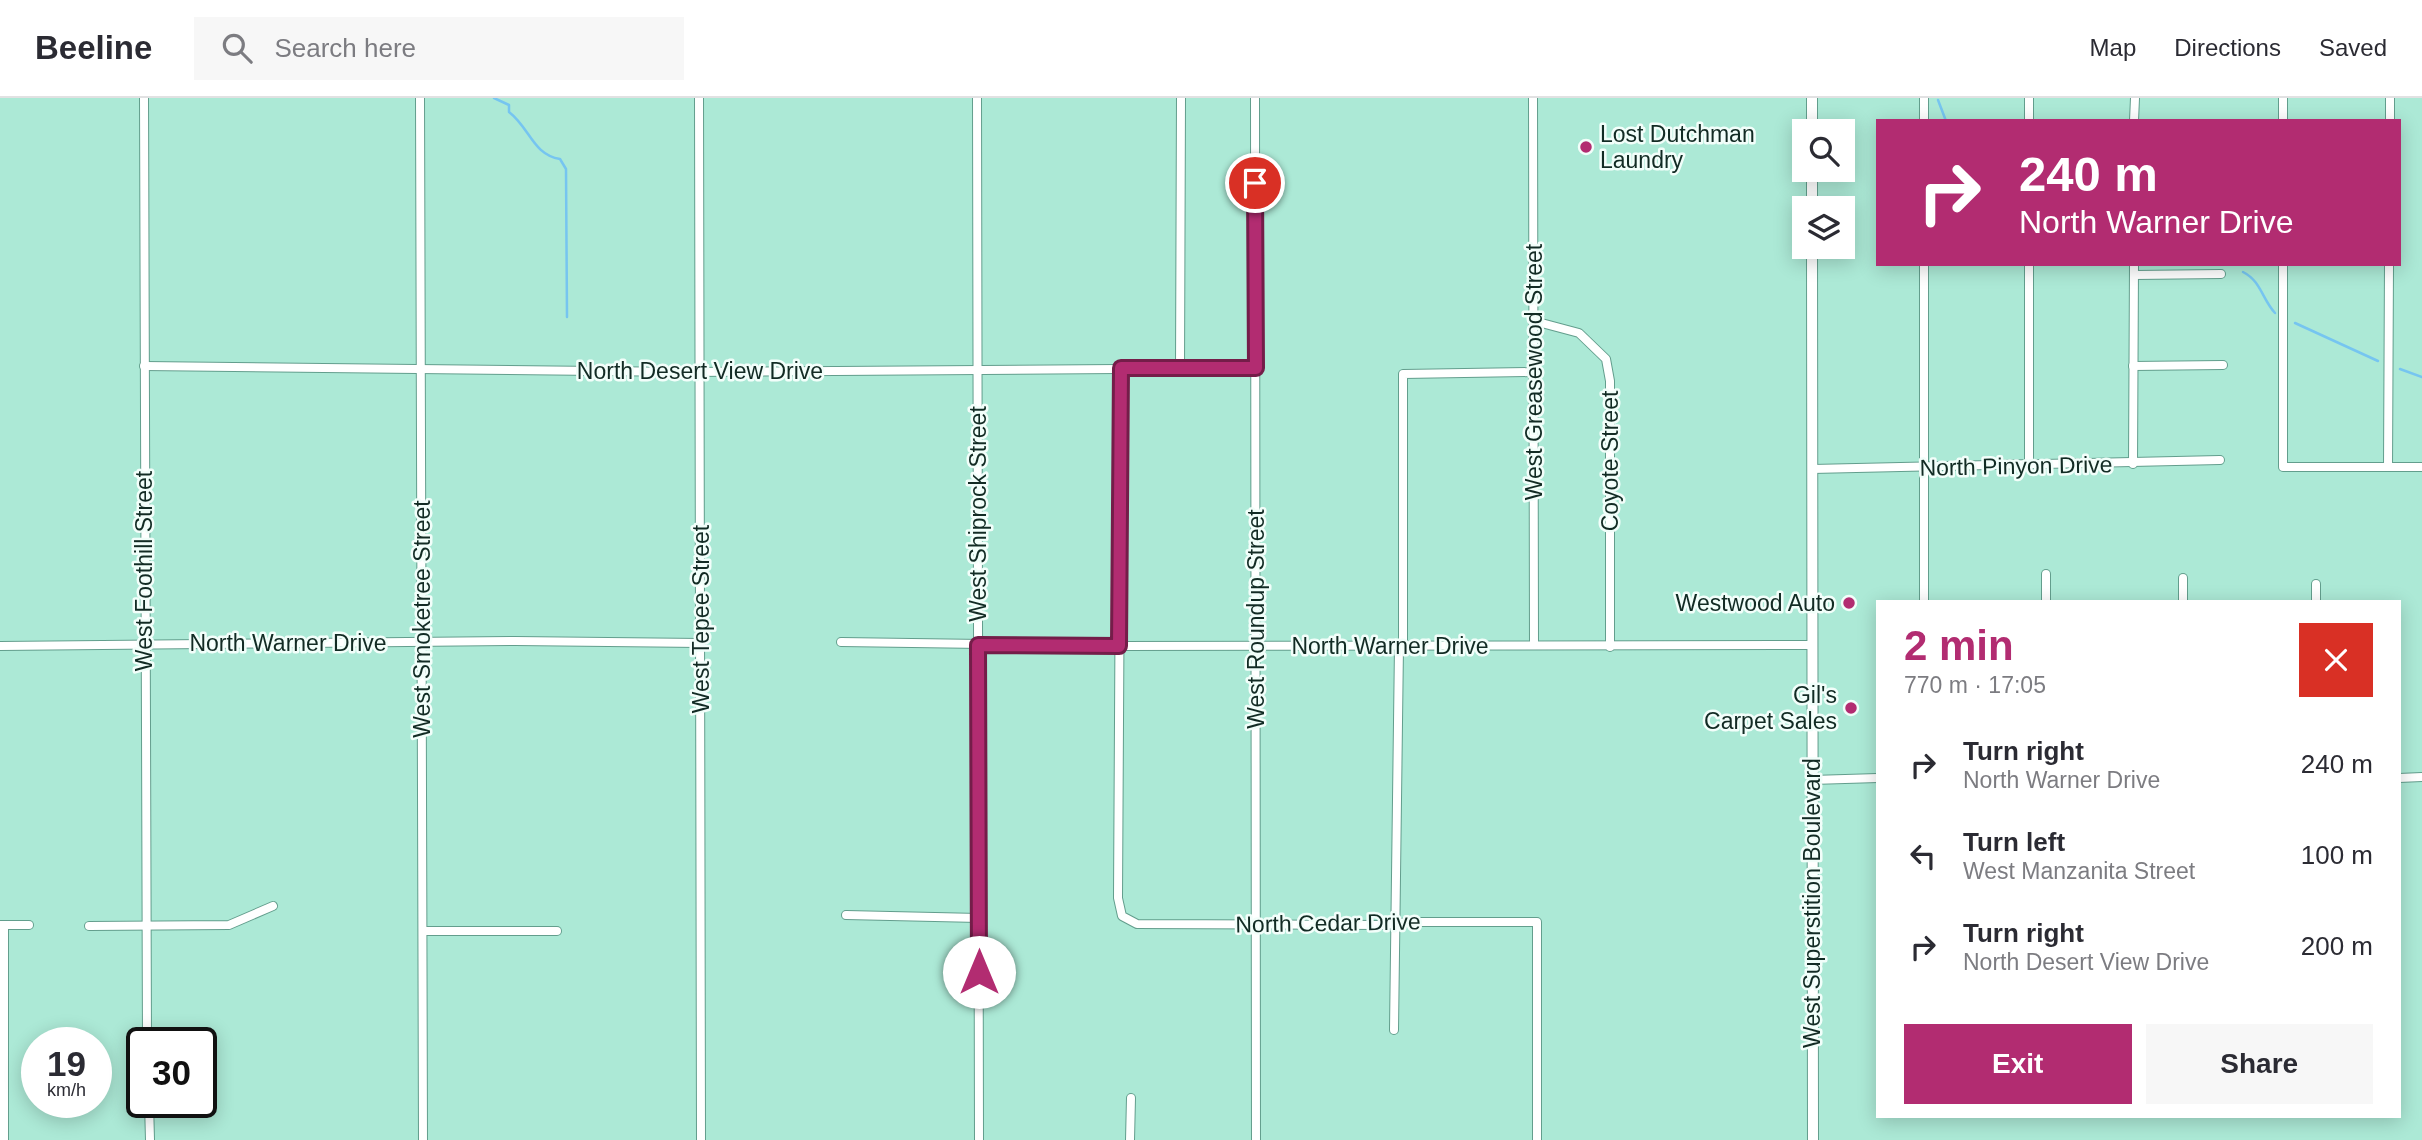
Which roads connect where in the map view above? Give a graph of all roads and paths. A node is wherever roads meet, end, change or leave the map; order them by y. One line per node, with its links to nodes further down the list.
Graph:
1 (144, 98): 30 (street, West Foothill Street)
2 (420, 98): 36 (street, West Smoketree Street)
3 (699, 98): 37 (street, West Tepee Street)
4 (977, 98): 32 (street, West Shiprock Street)
5 (1181, 98): 34 (street)
6 (1255, 98): 35 (street, West Roundup Street)
7 (1533, 98): 28 (street, West Greasewood Street)
8 (1812, 98): 14 (main road)
9 (1923, 98): 15 (street)
10 (2029, 98): 16 (street)
11 (2135, 98): 17 (street)
12 (2283, 98): 18 (street)
13 (2390, 98): 19 (street)
14 (1812, 119)
15 (1924, 119)
16 (2029, 119)
17 (2134, 119)
18 (2283, 119)
19 (2390, 119)
20 (1812, 259): 45 (main road, West Superstition Boulevard)
21 (1924, 266): 42 (street)
22 (2029, 266): 41 (street)
23 (2134, 266): 27 (street)
24 (2283, 266): 43 (street)
25 (2389, 266): 43 (street)
26 (2221, 274): 27 (street)
27 (2134, 275): 31 (street)
28 (1534, 321): 38 (street, West Greasewood Street); 64 (street, Coyote Street)
29 (2222, 365): 31 (street)
30 (144, 366): 36 (street, North Desert View Drive); 56 (street, West Foothill Street)
31 (2133, 366): 40 (street)
32 (977, 368): 33 (street, North Desert View Drive); 37 (street, North Desert View Drive); 57 (street, West Shiprock Street)
33 (1121, 368): 34 (street, North Desert View Drive); 61 (street)
34 (1180, 368): 35 (street, North Desert View Drive)
35 (1256, 368): 62 (street, West Roundup Street)
36 (423, 371): 37 (street, North Desert View Drive); 54 (street, West Smoketree Street)
37 (700, 372): 55 (street, West Tepee Street)
38 (1533, 372): 58 (street, West Greasewood Street); 63 (street)
39 (2220, 460): 40 (street, North Pinyon Drive)
40 (2133, 464): 41 (street, North Pinyon Drive)
41 (2029, 466): 42 (street, North Pinyon Drive)
42 (1924, 467): 45 (street, North Pinyon Drive); 49 (street)
43 (2388, 467): 44 (street)
44 (2422, 467)
45 (1812, 468): 59 (main road, West Superstition Boulevard)
46 (2046, 574): 50 (street)
47 (2183, 578): 51 (street)
48 (2316, 584): 52 (street)
49 (1924, 600)
50 (2046, 600)
51 (2183, 600)
52 (2316, 600)
53 (841, 642): 57 (street, North Warner Drive)
54 (422, 643): 55 (street, North Warner Drive); 56 (street, North Warner Drive); 78 (street, West Smoketree Street)
55 (701, 643): 87 (street, West Tepee Street)
56 (144, 644): 60 (street, North Warner Drive); 72 (street, West Foothill Street)
57 (978, 645): 61 (street, North Warner Drive); 71 (street, West Shiprock Street)
58 (1534, 645): 63 (street, North Warner Drive); 64 (street, North Warner Drive)
59 (1813, 645): 64 (street, North Warner Drive); 68 (main road, West Superstition Boulevard)
60 (0, 646)
61 (1119, 646): 62 (street, North Warner Drive); 77 (street, North Cedar Drive)
62 (1256, 646): 63 (street, North Warner Drive); 77 (street, West Roundup Street)
63 (1401, 646): 73 (street)
64 (1610, 647)
65 (1876, 778): 68 (street)
66 (2401, 778): 67 (street)
67 (2422, 778)
68 (1812, 780): 92 (main road, West Superstition Boulevard)
69 (273, 905): 72 (street)
70 (846, 915): 71 (street)
71 (979, 918): 88 (street, West Shiprock Street)
72 (145, 924): 76 (street); 80 (street, West Foothill Street)
73 (1397, 924): 77 (street, North Cedar Drive); 81 (street); 91 (street, North Cedar Drive)
74 (2, 925): 75 (street); 84 (street)
75 (29, 925)
76 (89, 926)
77 (1257, 926): 90 (street, West Roundup Street)
78 (423, 931): 79 (street); 86 (street, West Smoketree Street)
79 (557, 932)
80 (147, 1027)
81 (1394, 1030)
82 (1131, 1098): 89 (street)
83 (149, 1118): 85 (street)
84 (4, 1140)
85 (150, 1140)
86 (423, 1140)
87 (701, 1140)
88 (979, 1140)
89 (1130, 1140)
90 (1256, 1140)
91 (1537, 1140)
92 (1813, 1140)

